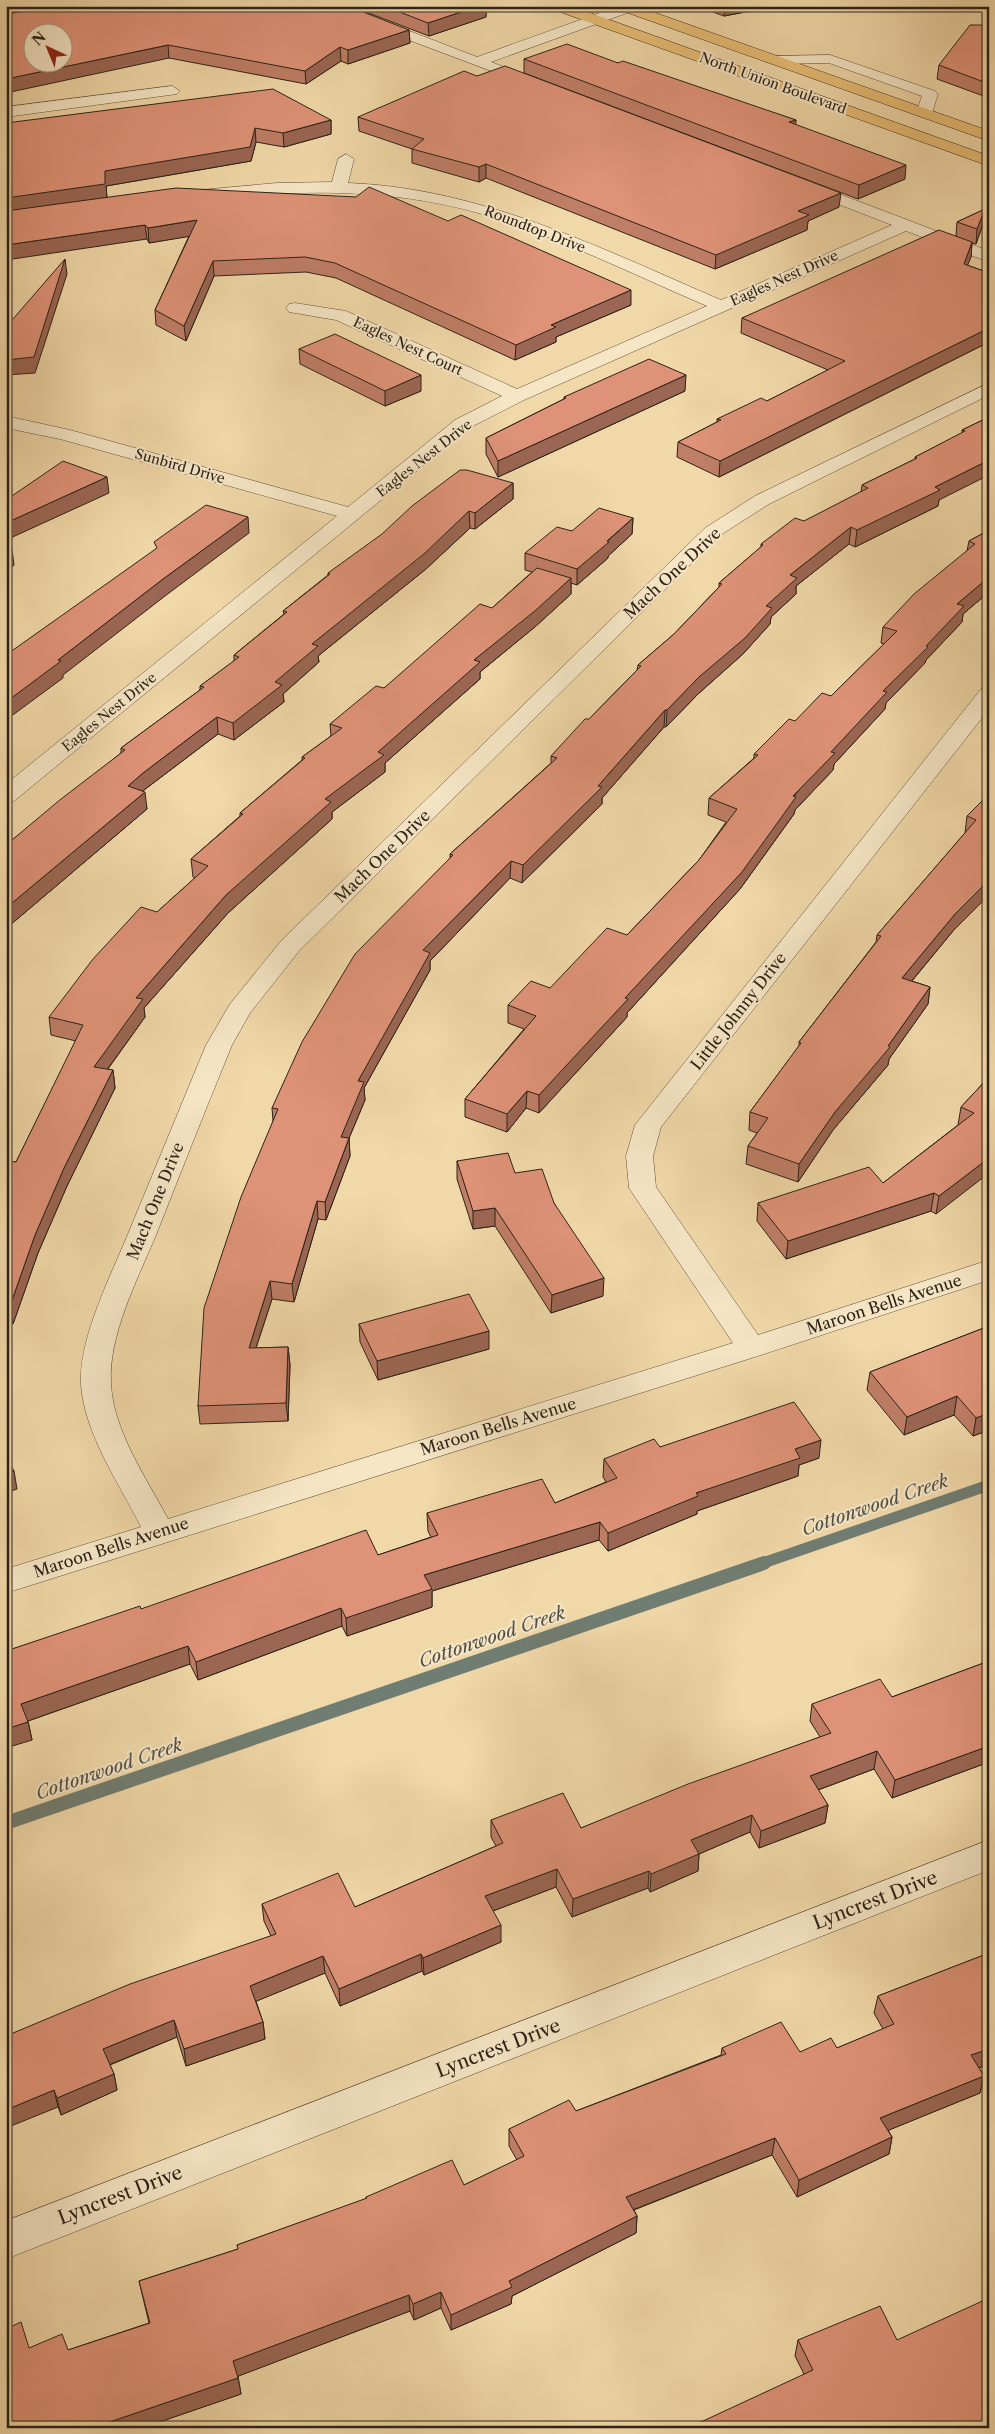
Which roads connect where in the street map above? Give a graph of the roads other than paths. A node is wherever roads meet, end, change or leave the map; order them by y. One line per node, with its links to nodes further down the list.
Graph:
1 (331, 6): 6 (street)
2 (557, 6): 4 (main road, North Union Boulevard)
3 (628, 7): 4 (street); 5 (main road, North Union Boulevard)
4 (596, 20): 6 (street); 13 (main road, North Union Boulevard)
5 (775, 60): 10 (street, North Union Boulevard)
6 (476, 62): 7 (street)
7 (544, 87)
8 (172, 90): 9 (street)
9 (6, 112)
10 (924, 113): 11 (main road, North Union Boulevard)
11 (989, 136)
12 (346, 159): 15 (street)
13 (989, 161)
14 (794, 182): 17 (street)
15 (339, 185): 16 (street, Roundtop Drive); 19 (street, Roundtop Drive)
16 (169, 198)
17 (906, 225): 18 (street); 19 (street, Eagles Nest Drive)
18 (989, 257)
19 (721, 306): 22 (street, Eagles Nest Drive)
20 (295, 308): 22 (street, Eagles Nest Court)
21 (989, 388): 29 (street, Mach One Drive)
22 (517, 396): 24 (street, Eagles Nest Drive)
23 (6, 422): 24 (street, Sunbird Drive)
24 (352, 514): 26 (street, Eagles Nest Drive)
25 (989, 694): 28 (street, Little Johnny Drive)
26 (6, 796)
27 (989, 1270): 28 (street, Maroon Bells Avenue)
28 (751, 1348): 29 (street, Maroon Bells Avenue)
29 (159, 1532): 30 (street, Maroon Bells Avenue)
30 (6, 1581)
31 (989, 1856): 32 (street, Lyncrest Drive)
32 (6, 2240)

